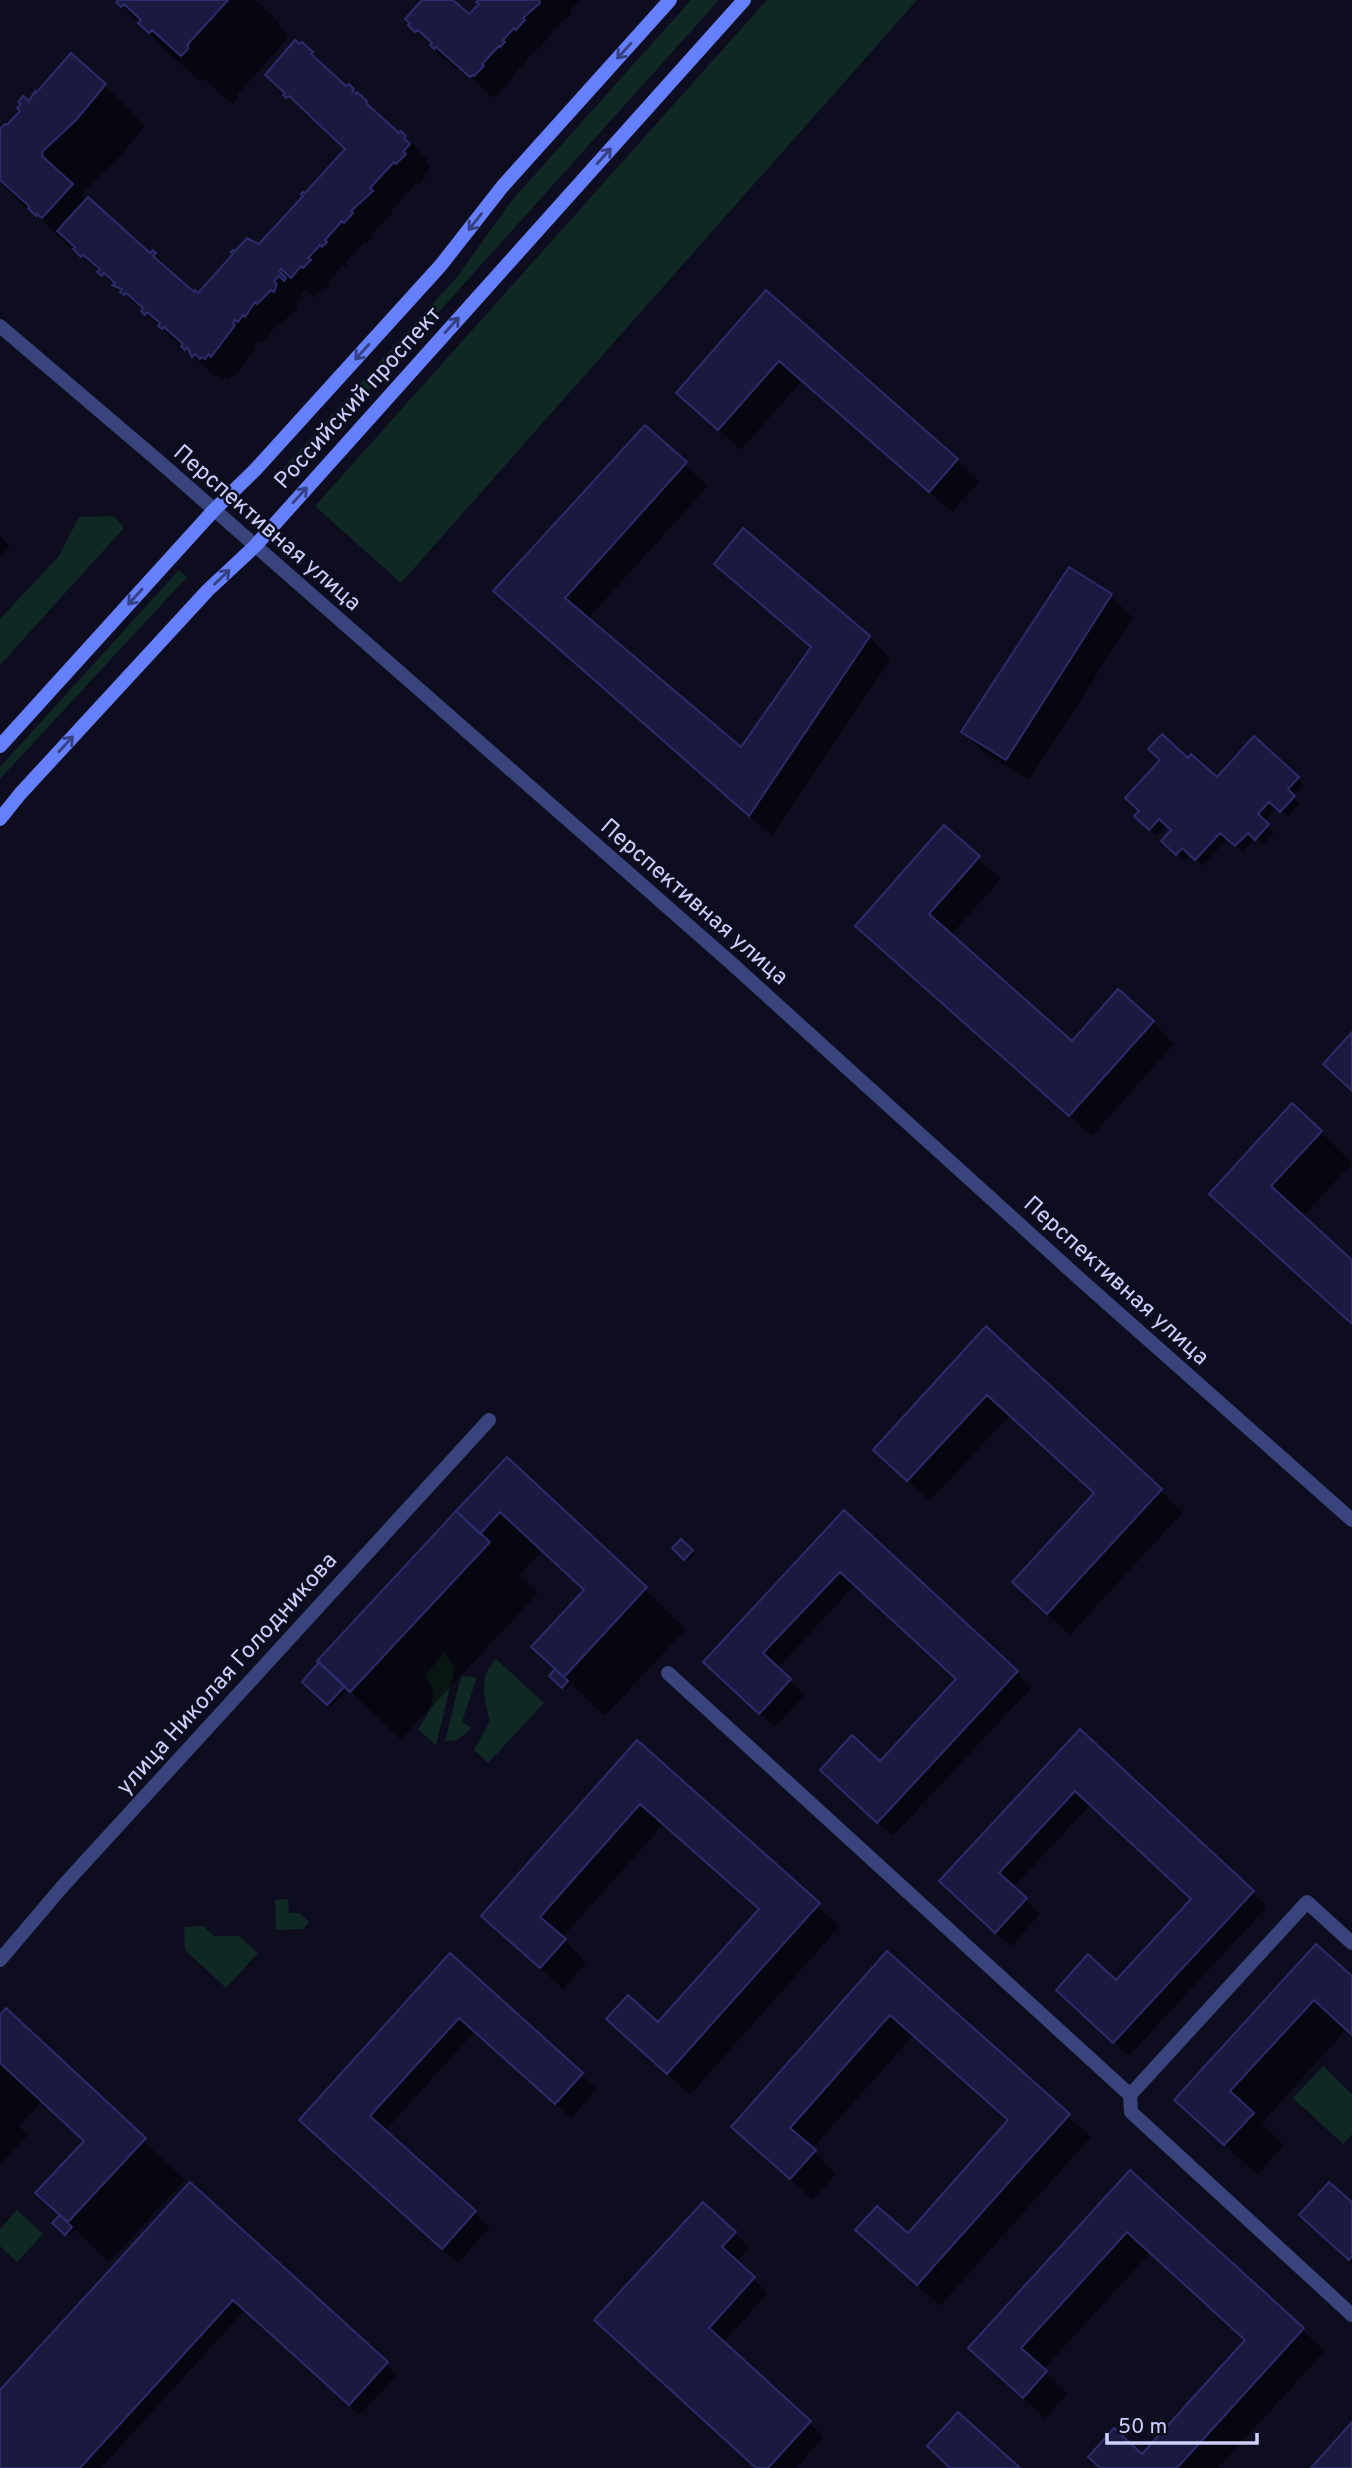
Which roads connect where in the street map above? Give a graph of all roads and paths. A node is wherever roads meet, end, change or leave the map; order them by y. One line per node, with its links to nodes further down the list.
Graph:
1 (670, 0): 4 (main road, Российский проспект, one-way to 4)
2 (744, 0): 5 (main road, Российский проспект, one-way to 2)
3 (0, 326): 4 (street, Перспективная улица)
4 (214, 510): 5 (street, Перспективная улица); 6 (main road, Российский проспект, one-way to 6)
5 (255, 546): 7 (main road, Российский проспект, one-way to 5); 9 (street, Перспективная улица)
6 (0, 746)
7 (0, 819)
8 (489, 1420): 12 (street, улица Николая Голодникова)
9 (1352, 1520)
10 (668, 1673): 13 (street)
11 (1352, 1943): 13 (street)
12 (0, 1960)
13 (1130, 2095): 15 (street)
14 (1352, 2292): 15 (street)
15 (1341, 2304): 16 (street)
16 (1352, 2315)

